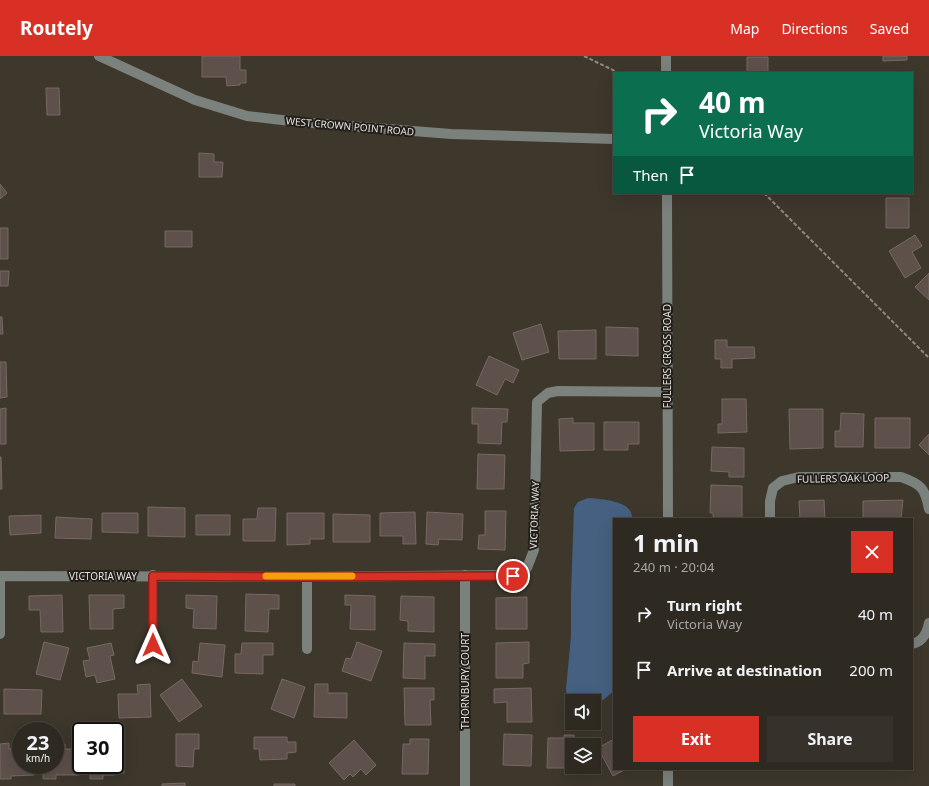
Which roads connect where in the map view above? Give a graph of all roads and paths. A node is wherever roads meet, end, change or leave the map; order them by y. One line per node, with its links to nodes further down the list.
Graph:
1 (99, 56): 6 (street, WEST CROWN POINT ROAD)
2 (584, 56): 4 (path)
3 (666, 56): 5 (street)
4 (617, 72)
5 (666, 72)
6 (613, 139)
7 (667, 194): 10 (street, FULLERS CROSS ROAD)
8 (765, 194): 9 (path)
9 (929, 358)
10 (668, 392): 12 (street, FULLERS CROSS ROAD); 16 (street, VICTORIA WAY)
11 (929, 509): 13 (street, FULLERS OAK LOOP)
12 (668, 518)
13 (770, 518)
14 (0, 576): 15 (street, VICTORIA WAY); 19 (street)
15 (153, 576): 17 (street, VICTORIA WAY); 21 (street)
16 (465, 576): 17 (street, VICTORIA WAY); 24 (street, THORNBURY COURT)
17 (307, 577): 22 (street)
18 (929, 623): 20 (street)
19 (0, 634)
20 (913, 644)
21 (153, 645)
22 (307, 649)
23 (668, 770): 25 (street)
24 (465, 786)
25 (668, 786)

